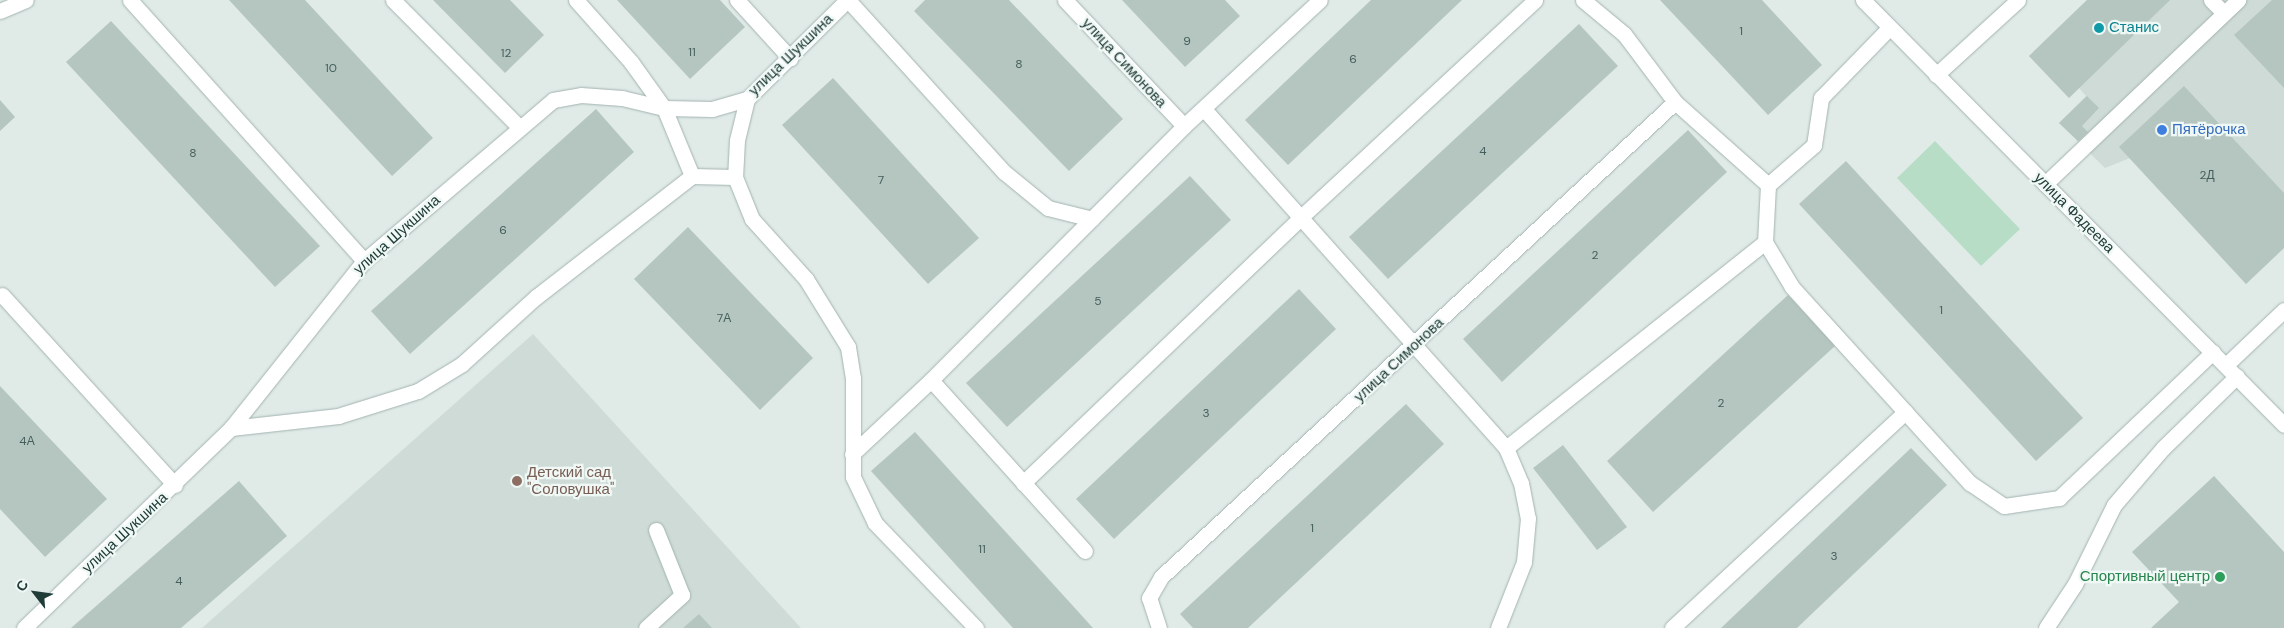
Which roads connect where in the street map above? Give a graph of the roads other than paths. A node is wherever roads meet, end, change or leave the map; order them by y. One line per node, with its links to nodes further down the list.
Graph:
1 (26, 0): 15 (street)
2 (130, 0): 33 (street)
3 (393, 0): 25 (street)
4 (576, 0): 22 (street)
5 (737, 0): 18 (street)
6 (847, 0): 18 (street, улица Шукшина); 31 (street)
7 (1065, 0): 24 (street, улица Симонова)
8 (1319, 0): 23 (street)
9 (1535, 0): 30 (street)
10 (1583, 0): 21 (street)
11 (1863, 0): 17 (street, улица Фадеева)
12 (2018, 0): 19 (street)
13 (2211, 0): 16 (street)
14 (2238, 0): 16 (street)
15 (0, 11)
16 (2224, 13): 28 (street)
17 (1889, 28): 19 (street, улица Фадеева); 29 (street)
18 (790, 58): 20 (street, улица Шукшина)
19 (1936, 75): 28 (street, улица Фадеева)
20 (747, 99): 22 (street, улица Шукшина); 27 (street)
21 (1675, 102): 29 (street); 36 (street, улица Симонова)
22 (664, 108): 25 (street, улица Шукшина); 26 (street)
23 (1204, 109): 24 (street); 30 (street)
24 (1184, 126): 31 (street)
25 (520, 128): 33 (street, улица Шукшина)
26 (692, 176): 27 (street); 42 (street)
27 (735, 177): 44 (street)
28 (2046, 184): 37 (street, улица Фадеева)
29 (1768, 185): 32 (street)
30 (1301, 217): 36 (street); 45 (street)
31 (1092, 219): 39 (street)
32 (1765, 242): 40 (street); 43 (street)
33 (364, 260): 42 (street, улица Шукшина)
34 (2, 295): 46 (street)
35 (2284, 310): 38 (street)
36 (1416, 344): 43 (street); 52 (street, улица Симонова)
37 (2213, 352): 38 (street, улица Фадеева); 40 (street)
38 (2232, 371): 41 (street, улица Фадеева); 55 (street)
39 (931, 380): 44 (street); 45 (street)
40 (1905, 412): 54 (street)
41 (2284, 425)
42 (231, 428): 46 (street, улица Шукшина)
43 (1506, 448): 53 (street)
44 (852, 454): 51 (street)
45 (1023, 482): 48 (street)
46 (175, 485): 49 (street, улица Шукшина)
47 (656, 530): 50 (street)
48 (1085, 550)
49 (24, 628)
50 (646, 628)
51 (976, 628)
52 (1159, 628)
53 (1498, 628)
54 (1672, 628)
55 (2046, 628)

